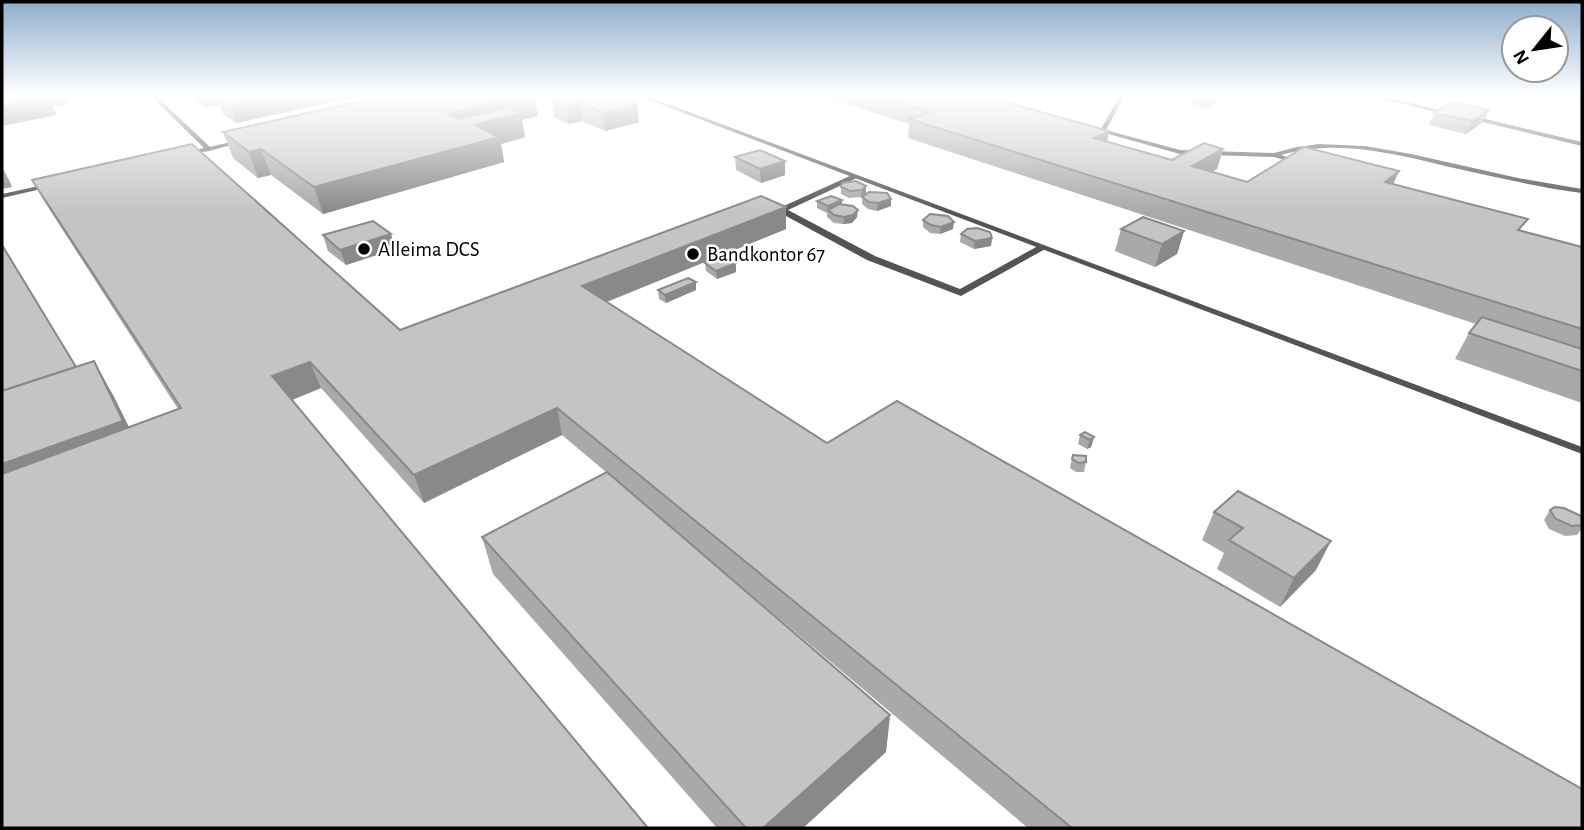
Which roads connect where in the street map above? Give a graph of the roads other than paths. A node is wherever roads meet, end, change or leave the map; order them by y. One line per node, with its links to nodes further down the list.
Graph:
1 (193, 134): 7 (lane)
2 (743, 134): 11 (lane)
3 (1113, 134): 9 (lane)
4 (1539, 134): 6 (lane)
5 (250, 139): 7 (lane)
6 (1582, 144)
7 (209, 149): 8 (lane)
8 (183, 155)
9 (1275, 155): 10 (lane); 13 (lane)
10 (1300, 162)
11 (855, 177): 15 (lane); 15 (street)
12 (54, 184): 14 (lane)
13 (1582, 191)
14 (2, 196)
15 (1042, 248): 16 (lane)
16 (1582, 451)

